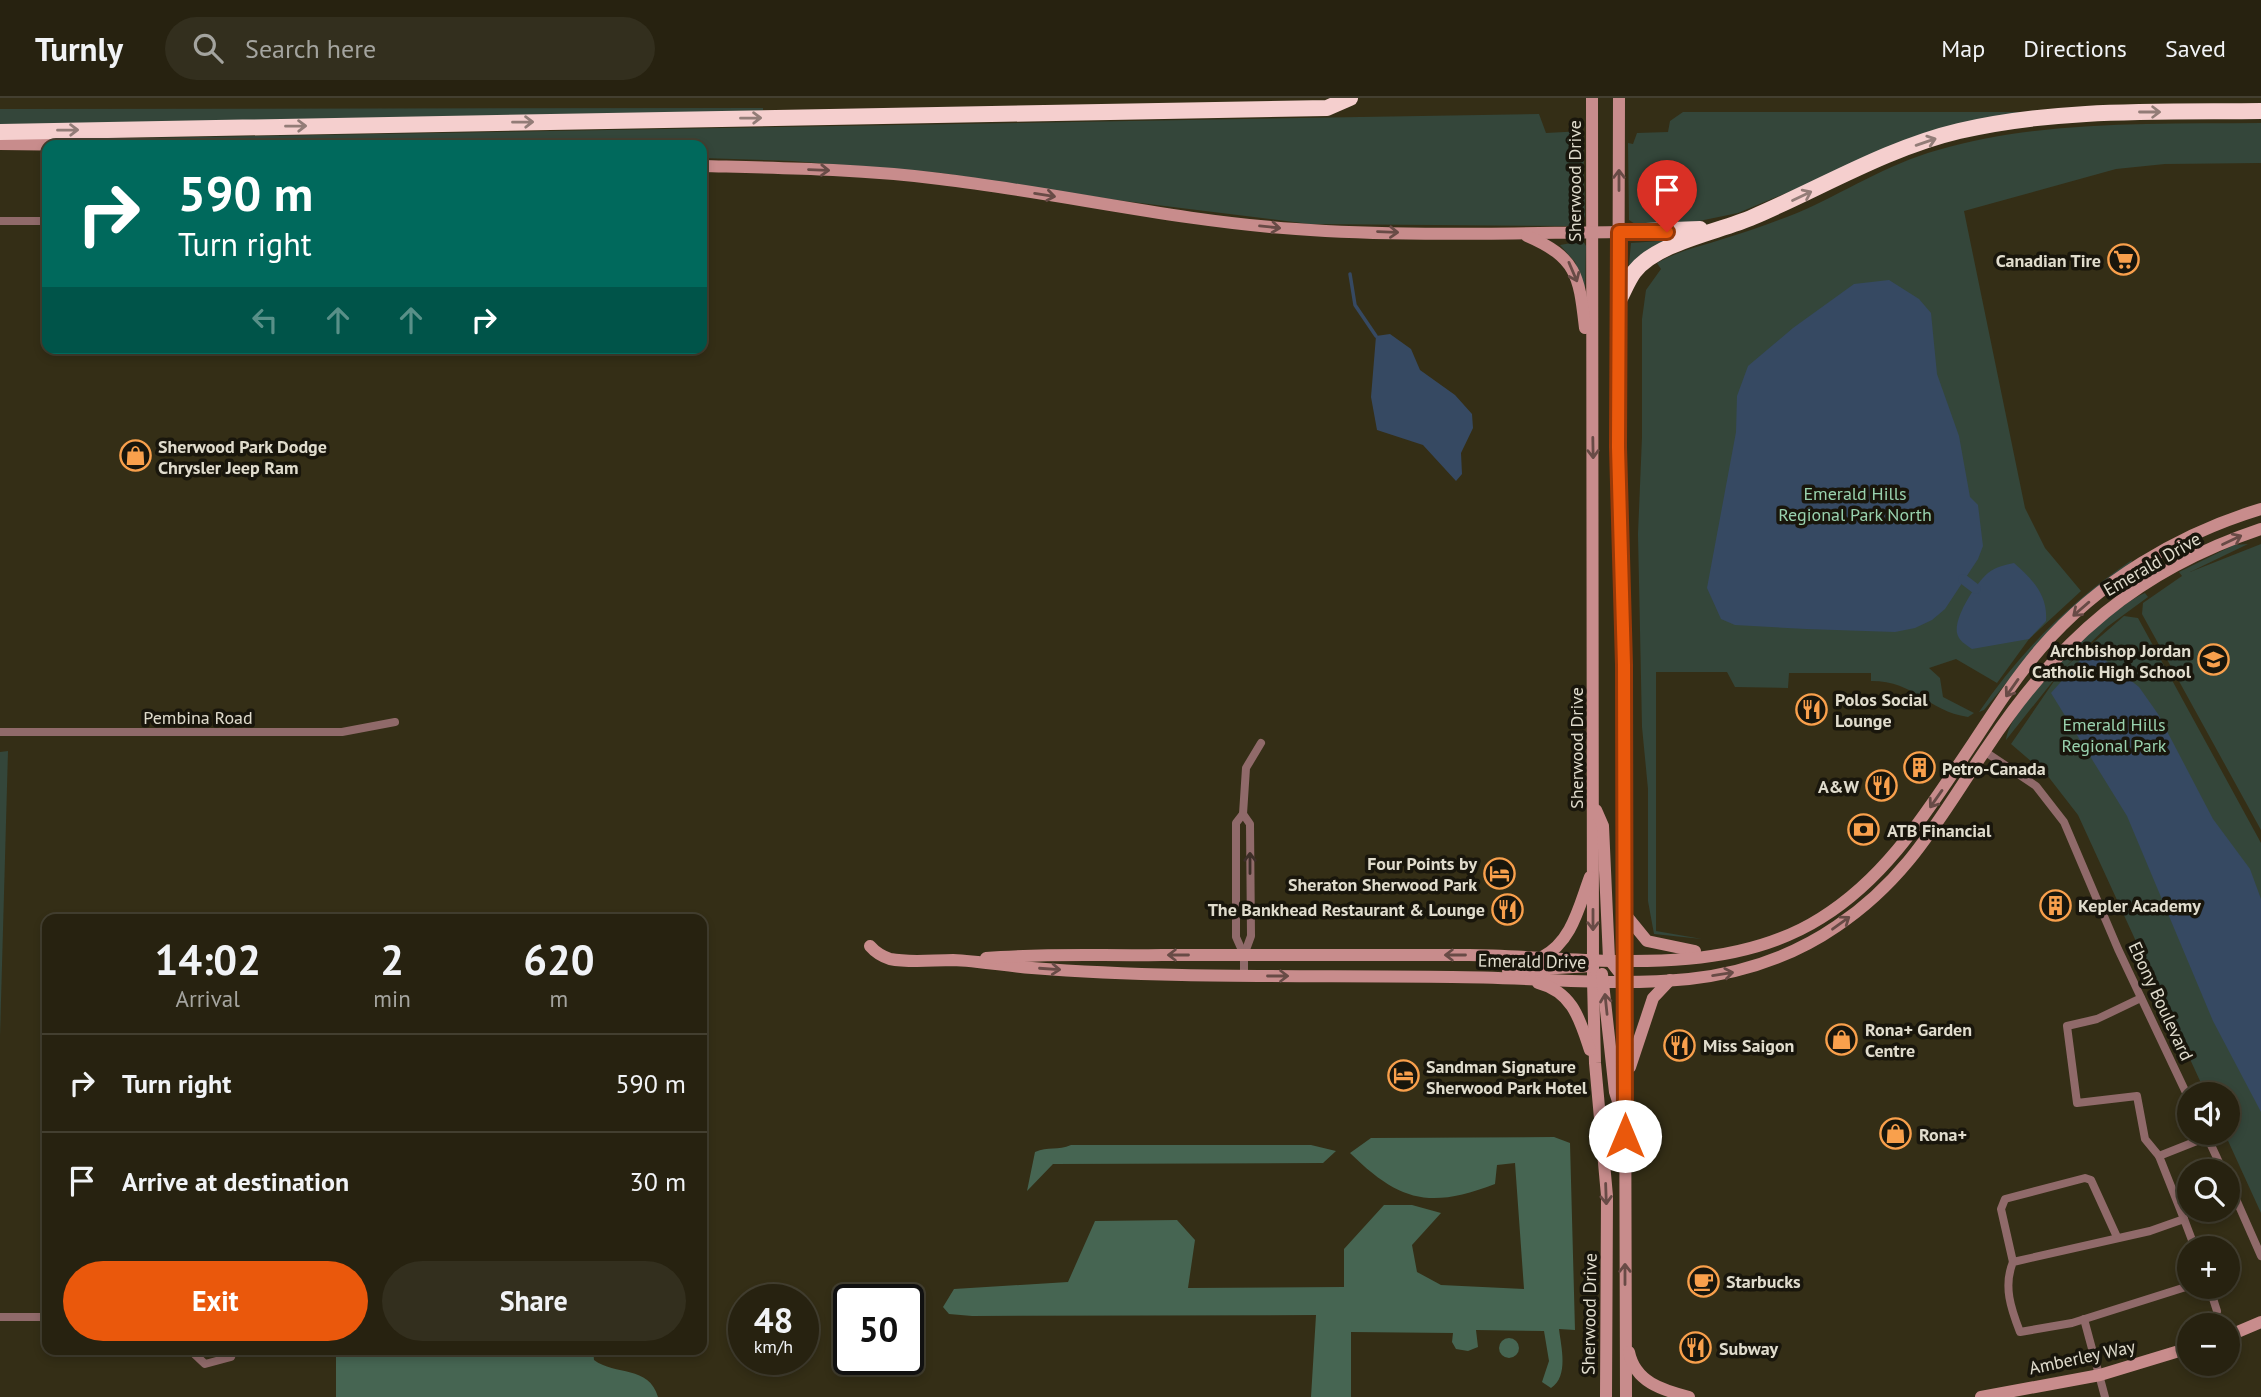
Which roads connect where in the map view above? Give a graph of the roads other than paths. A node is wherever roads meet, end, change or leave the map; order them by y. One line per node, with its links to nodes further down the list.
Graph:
1 (1350, 98): 5 (highway, one-way to 1)
2 (1592, 98): 12 (main road, Sherwood Drive)
3 (1619, 98): 13 (main road, Sherwood Drive, one-way to 3)
4 (2261, 111): 11 (highway, one-way to 4)
5 (0, 132)
6 (0, 144): 7 (main road)
7 (42, 144)
8 (707, 166): 14 (main road, one-way to 14)
9 (0, 221): 10 (street)
10 (42, 222)
11 (1740, 223): 13 (highway); 15 (highway)
12 (1592, 232): 13 (main road); 14 (main road); 16 (main road, Sherwood Drive)
13 (1619, 232): 15 (main road, Sherwood Drive)
14 (1521, 233): 16 (main road, one-way to 16)
15 (1619, 300): 26 (main road, Sherwood Drive)
16 (1592, 380): 23 (main road, Sherwood Drive, one-way to 23)
17 (2261, 509): 28 (main road, Emerald Drive, one-way to 28)
18 (2261, 528): 22 (main road, Emerald Drive, one-way to 18)
19 (395, 722): 20 (street, Pembina Road)
20 (0, 732)
21 (1261, 743): 24 (street)
22 (1984, 751): 39 (main road, Emerald Drive, one-way to 22); 40 (street, Ebony Boulevard)
23 (1594, 803): 25 (main road, Sherwood Drive); 33 (main road)
24 (1243, 814): 29 (street, one-way to 24); 29 (street)
25 (1593, 870): 30 (main road); 33 (main road, Sherwood Drive, one-way to 33)
26 (1626, 914): 28 (main road); 31 (main road, Sherwood Drive)
27 (870, 946): 32 (main road, Emerald Drive)
28 (1741, 950): 31 (main road, Emerald Drive)
29 (1244, 955): 30 (main road, Emerald Drive, one-way to 29); 32 (main road, Emerald Drive, one-way to 32); 34 (street)
30 (1542, 957): 33 (main road, Emerald Drive)
31 (1625, 959): 33 (main road, Emerald Drive); 38 (main road, Sherwood Drive)
32 (958, 961): 34 (main road, Emerald Drive, one-way to 34)
33 (1601, 962): 35 (main road); 37 (main road, Sherwood Drive); 38 (main road)
34 (1244, 976): 35 (main road, Emerald Drive, one-way to 35)
35 (1455, 976): 36 (main road, Emerald Drive)
36 (1517, 979): 37 (main road, Emerald Drive); 41 (main road)
37 (1598, 980): 38 (main road, Emerald Drive); 41 (main road, Sherwood Drive); 44 (main road, one-way to 37)
38 (1626, 981): 39 (main road, Emerald Drive); 43 (main road, Sherwood Drive)
39 (1670, 981): 43 (main road)
40 (2141, 998): 42 (street, Ebony Boulevard); 46 (street)
41 (1595, 1063): 66 (main road, Sherwood Drive, one-way to 66)
42 (2181, 1082)
43 (1625, 1084): 44 (main road, Sherwood Drive)
44 (1625, 1119): 60 (main road, Sherwood Drive, one-way to 44)
45 (2184, 1145): 46 (street)
46 (2159, 1156): 47 (street)
47 (2177, 1201)
48 (2240, 1208): 51 (street)
49 (2177, 1221): 50 (street)
50 (2118, 1237): 52 (street); 52 (street)
51 (2261, 1255)
52 (2013, 1262): 58 (street)
53 (2177, 1290): 58 (street)
54 (2213, 1299): 55 (street)
55 (2217, 1311)
56 (0, 1317): 57 (street)
57 (42, 1317)
58 (2084, 1319): 65 (street)
59 (2261, 1322): 61 (main road)
60 (1625, 1329): 67 (main road, Sherwood Drive); 68 (main road)
61 (2240, 1331)
62 (2177, 1352): 65 (main road, Amberley Way)
63 (195, 1355): 64 (street)
64 (232, 1355)
65 (2100, 1375): 69 (main road, Amberley Way); 70 (street)
66 (1606, 1397)
67 (1626, 1397)
68 (1689, 1397)
69 (1981, 1397)
70 (2105, 1397)

